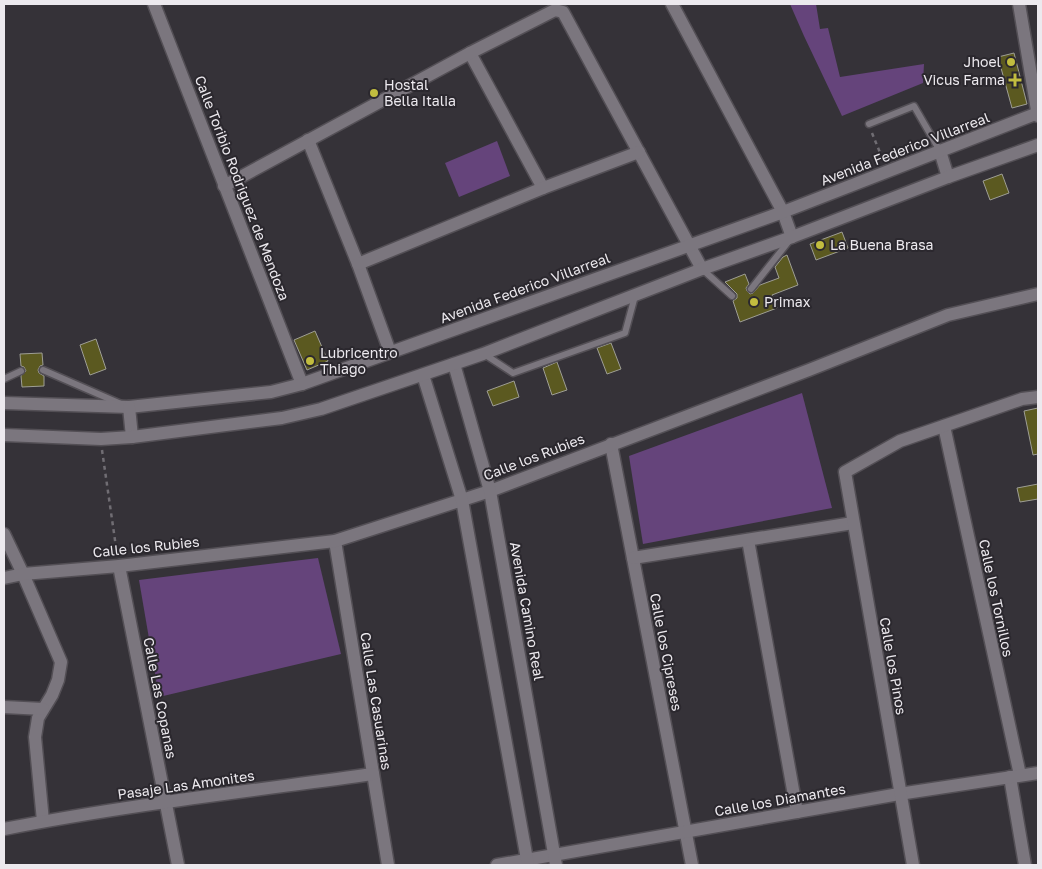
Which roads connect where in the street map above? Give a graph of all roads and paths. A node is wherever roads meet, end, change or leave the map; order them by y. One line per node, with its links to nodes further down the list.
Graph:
1 (154, 4): 13 (street, Calle Toribio Rodriguez de Mendoza)
2 (672, 4): 15 (street)
3 (1019, 4): 5 (street)
4 (470, 53): 7 (street); 10 (street); 14 (street)
5 (1038, 114): 9 (street, Avenida Federico Villarreal)
6 (869, 124): 9 (lane); 11 (path)
7 (308, 140): 13 (street); 18 (street)
8 (1038, 145): 12 (street)
9 (940, 151): 11 (street, Avenida Federico Villarreal); 12 (street)
10 (639, 152): 14 (street); 17 (street)
11 (888, 171): 15 (street, Avenida Federico Villarreal)
12 (948, 177): 16 (street)
13 (224, 186): 31 (street, Calle Toribio Rodriguez de Mendoza)
14 (543, 188): 18 (street)
15 (783, 212): 16 (street); 17 (street, Avenida Federico Villarreal)
16 (792, 237): 19 (street); 20 (lane)
17 (688, 245): 19 (street); 24 (street, Avenida Federico Villarreal)
18 (358, 264): 24 (street)
19 (702, 269): 22 (street); 23 (lane)
20 (751, 289)
21 (1038, 294): 39 (street, Calle los Rubies)
22 (635, 296): 25 (street); 25 (lane)
23 (732, 296)
24 (390, 352): 31 (street, Avenida Federico Villarreal)
25 (483, 354): 26 (street)
26 (454, 364): 29 (street); 40 (street, Avenida Camino Real)
27 (44, 370): 34 (lane)
28 (21, 371): 30 (lane)
29 (423, 375): 37 (street); 41 (street)
30 (4, 379)
31 (302, 384): 34 (street, Avenida Federico Villarreal)
32 (1038, 397): 35 (street)
33 (4, 403): 34 (street, Avenida Federico Villarreal)
34 (129, 407): 37 (street)
35 (944, 426): 42 (street, Calle los Pinos); 54 (street, Calle los Tornillos)
36 (4, 434): 38 (street)
37 (132, 437): 38 (street)
38 (101, 439): 47 (path)
39 (611, 444): 40 (street, Calle los Rubies); 46 (street, Calle los Cipreses)
40 (490, 490): 41 (street, Calle los Rubies); 61 (street, Avenida Camino Real)
41 (462, 500): 45 (street, Calle los Rubies); 62 (street)
42 (853, 523): 44 (street); 55 (street, Calle los Pinos)
43 (4, 534): 48 (street)
44 (748, 540): 46 (street); 57 (street)
45 (335, 542): 47 (street, Calle los Rubies); 53 (street, Calle Las Casuarinas)
46 (633, 558): 60 (street, Calle los Cipreses)
47 (119, 566): 48 (street, Calle los Rubies); 56 (street, Calle Las Copanas)
48 (24, 574): 49 (street, Calle los Rubies); 51 (street)
49 (4, 578)
50 (4, 707): 51 (street)
51 (43, 709): 58 (street)
52 (1038, 773): 54 (street, Calle los Diamantes)
53 (373, 774): 56 (street, Pasaje Las Amonites); 64 (street, Calle Las Casuarinas)
54 (1015, 776): 55 (street, Calle los Diamantes); 68 (street, Calle los Tornillos)
55 (900, 794): 57 (street, Calle los Diamantes); 67 (street, Calle los Pinos)
56 (165, 803): 58 (street, Pasaje Las Amonites); 63 (street, Calle Las Copanas)
57 (797, 812): 60 (street, Calle los Diamantes)
58 (43, 821): 59 (street, Pasaje Las Amonites)
59 (4, 829)
60 (686, 832): 61 (street, Calle los Diamantes); 66 (street, Calle los Cipreses)
61 (555, 861): 62 (street, Calle los Diamantes)
62 (527, 863): 65 (street)
63 (178, 865)
64 (388, 865)
65 (498, 865)
66 (692, 865)
67 (913, 865)
68 (1025, 865)

